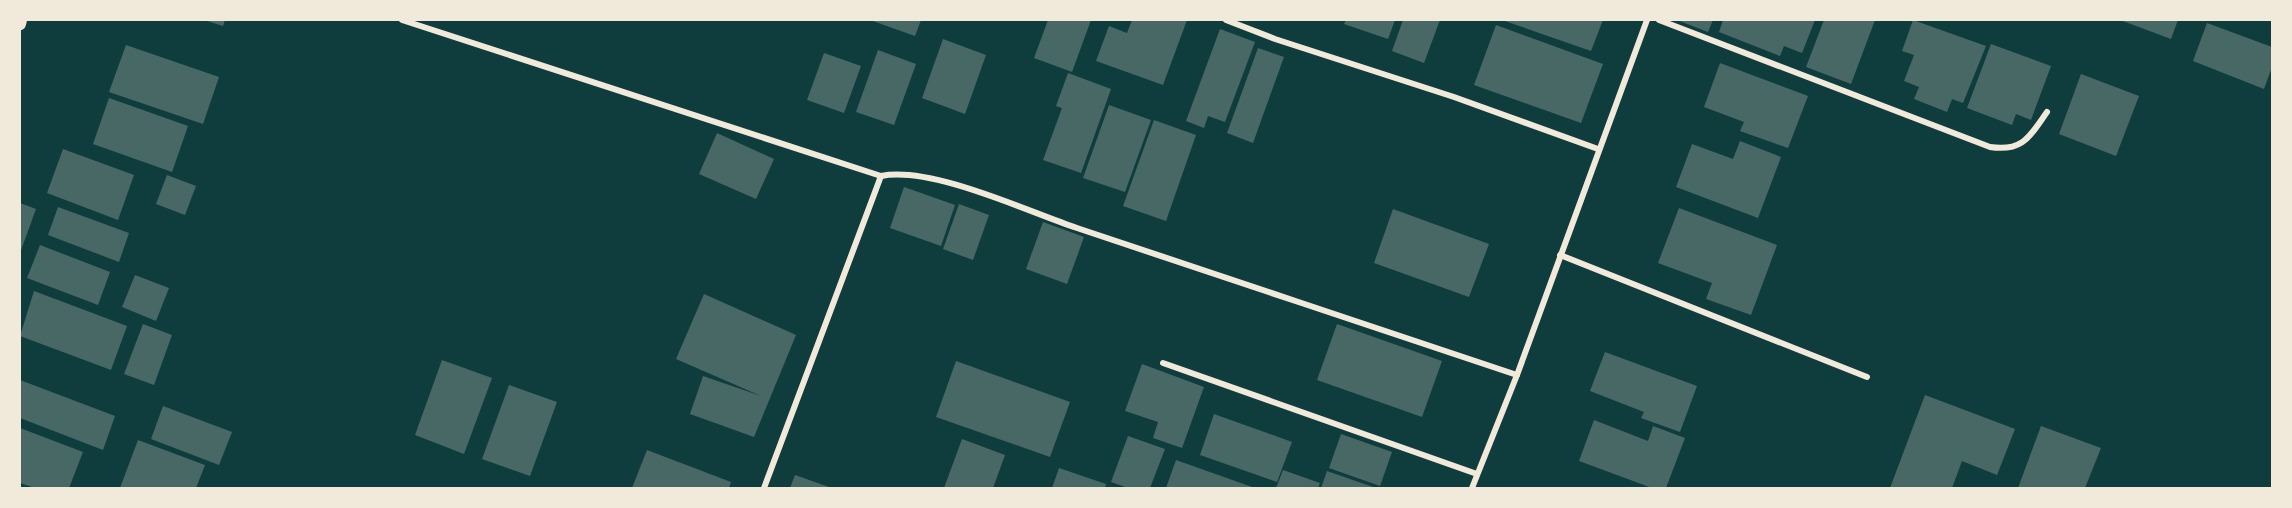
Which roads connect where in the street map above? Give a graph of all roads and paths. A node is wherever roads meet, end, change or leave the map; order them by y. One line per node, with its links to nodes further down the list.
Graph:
1 (21, 20): 6 (main road)
2 (402, 20): 9 (street)
3 (1226, 20): 8 (street)
4 (1647, 20): 8 (street)
5 (1659, 20): 7 (street)
6 (20, 24)
7 (2047, 112)
8 (1598, 149): 10 (street)
9 (881, 176): 12 (street); 15 (street)
10 (1560, 255): 12 (street); 13 (street)
11 (1163, 363): 14 (street)
12 (1517, 375): 14 (street)
13 (1867, 376)
14 (1477, 474): 16 (street)
15 (764, 489)
16 (1472, 489)

